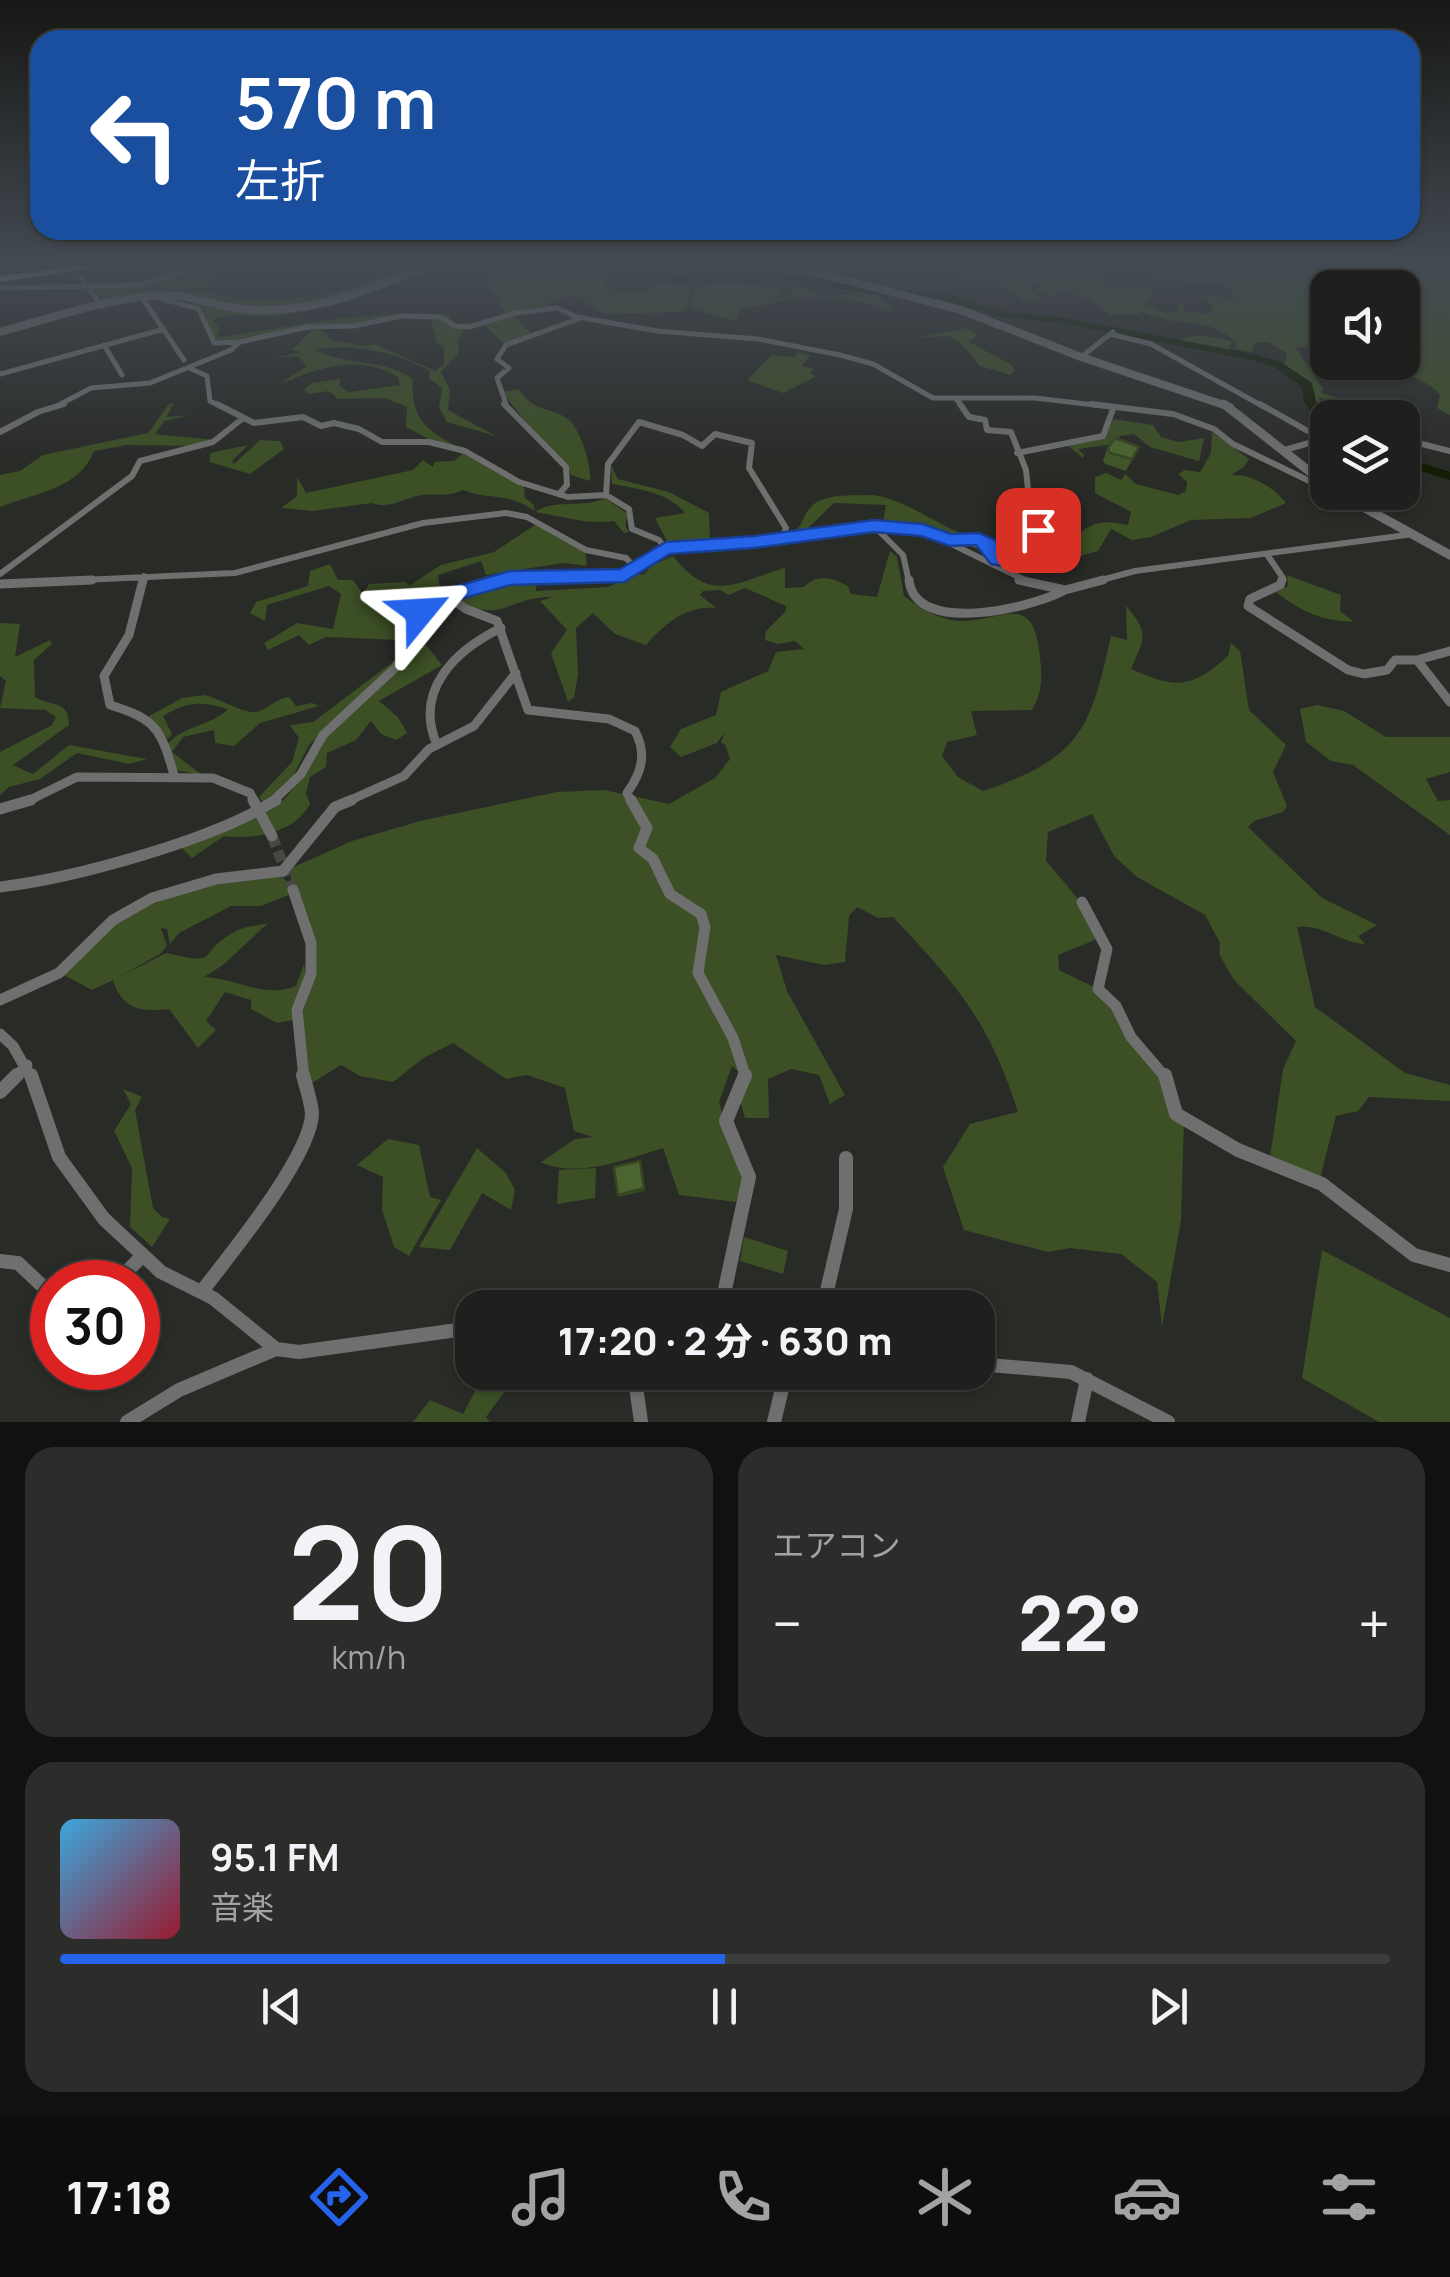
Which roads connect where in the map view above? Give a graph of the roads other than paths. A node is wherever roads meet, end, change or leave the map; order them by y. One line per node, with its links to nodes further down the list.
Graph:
1 (151, 332): 11 (street)
2 (166, 332): 13 (street)
3 (207, 332): 10 (street)
4 (284, 332): 10 (street)
5 (543, 332): 31 (street)
6 (686, 332): 18 (street)
7 (1019, 332): 12 (street)
8 (1112, 332): 12 (street)
9 (1113, 332): 17 (street)
10 (240, 342): 14 (street)
11 (104, 345): 15 (street); 16 (street)
12 (1081, 357): 19 (street)
13 (184, 360)
14 (189, 368): 21 (street); 23 (street)
15 (0, 374)
16 (122, 375)
17 (1250, 398): 19 (street); 22 (street)
18 (957, 400): 20 (street); 28 (street)
19 (1229, 406): 26 (street)
20 (1113, 410): 28 (street); 30 (street)
21 (244, 418): 31 (street); 42 (street)
22 (1310, 430)
23 (0, 432)
24 (1310, 442): 26 (street)
25 (1420, 444): 27 (street)
26 (1285, 450): 29 (street)
27 (1450, 451)
28 (1018, 453): 37 (street)
29 (1310, 472)
30 (1310, 479)
31 (559, 494): 32 (street)
32 (606, 495): 36 (street); 38 (street)
33 (1368, 510): 35 (street)
34 (874, 526): 36 (street); 37 (street); 45 (street)
35 (1414, 534): 39 (street); 40 (street)
36 (782, 538): 38 (street)
37 (950, 540): 45 (street)
38 (666, 548): 41 (street)
39 (1450, 555)
40 (1268, 556): 45 (street); 49 (street)
41 (636, 569): 43 (street); 46 (street)
42 (0, 574)
43 (144, 576): 44 (street); 53 (street)
44 (0, 584)
45 (1065, 590)
46 (447, 596): 47 (street); 55 (street)
47 (501, 628): 50 (street); 52 (street)
48 (1450, 651): 49 (street)
49 (1417, 660): 51 (street)
50 (516, 673): 52 (street); 70 (street)
51 (1450, 702)
52 (437, 744): 60 (street)
53 (174, 775): 54 (street); 55 (street)
54 (0, 809)
55 (261, 809): 56 (street); 57 (street)
56 (272, 836)
57 (0, 888)
58 (293, 890): 72 (street)
59 (1082, 902): 68 (street)
60 (0, 1000)
61 (0, 1034): 62 (street)
62 (28, 1065): 63 (street); 65 (street)
63 (0, 1092)
64 (846, 1158): 71 (street)
65 (142, 1256): 66 (street); 72 (street)
66 (138, 1260)
67 (0, 1261): 69 (street)
68 (1450, 1265)
69 (30, 1272)
70 (726, 1290)
71 (828, 1290)
72 (202, 1291): 74 (street)
73 (455, 1330): 74 (street)
74 (276, 1349): 79 (street)
75 (995, 1365): 76 (street)
76 (1087, 1378): 82 (street); 83 (street)
77 (637, 1390): 80 (street)
78 (782, 1390): 81 (street)
79 (127, 1422)
80 (641, 1422)
81 (774, 1422)
82 (1078, 1422)
83 (1168, 1422)

